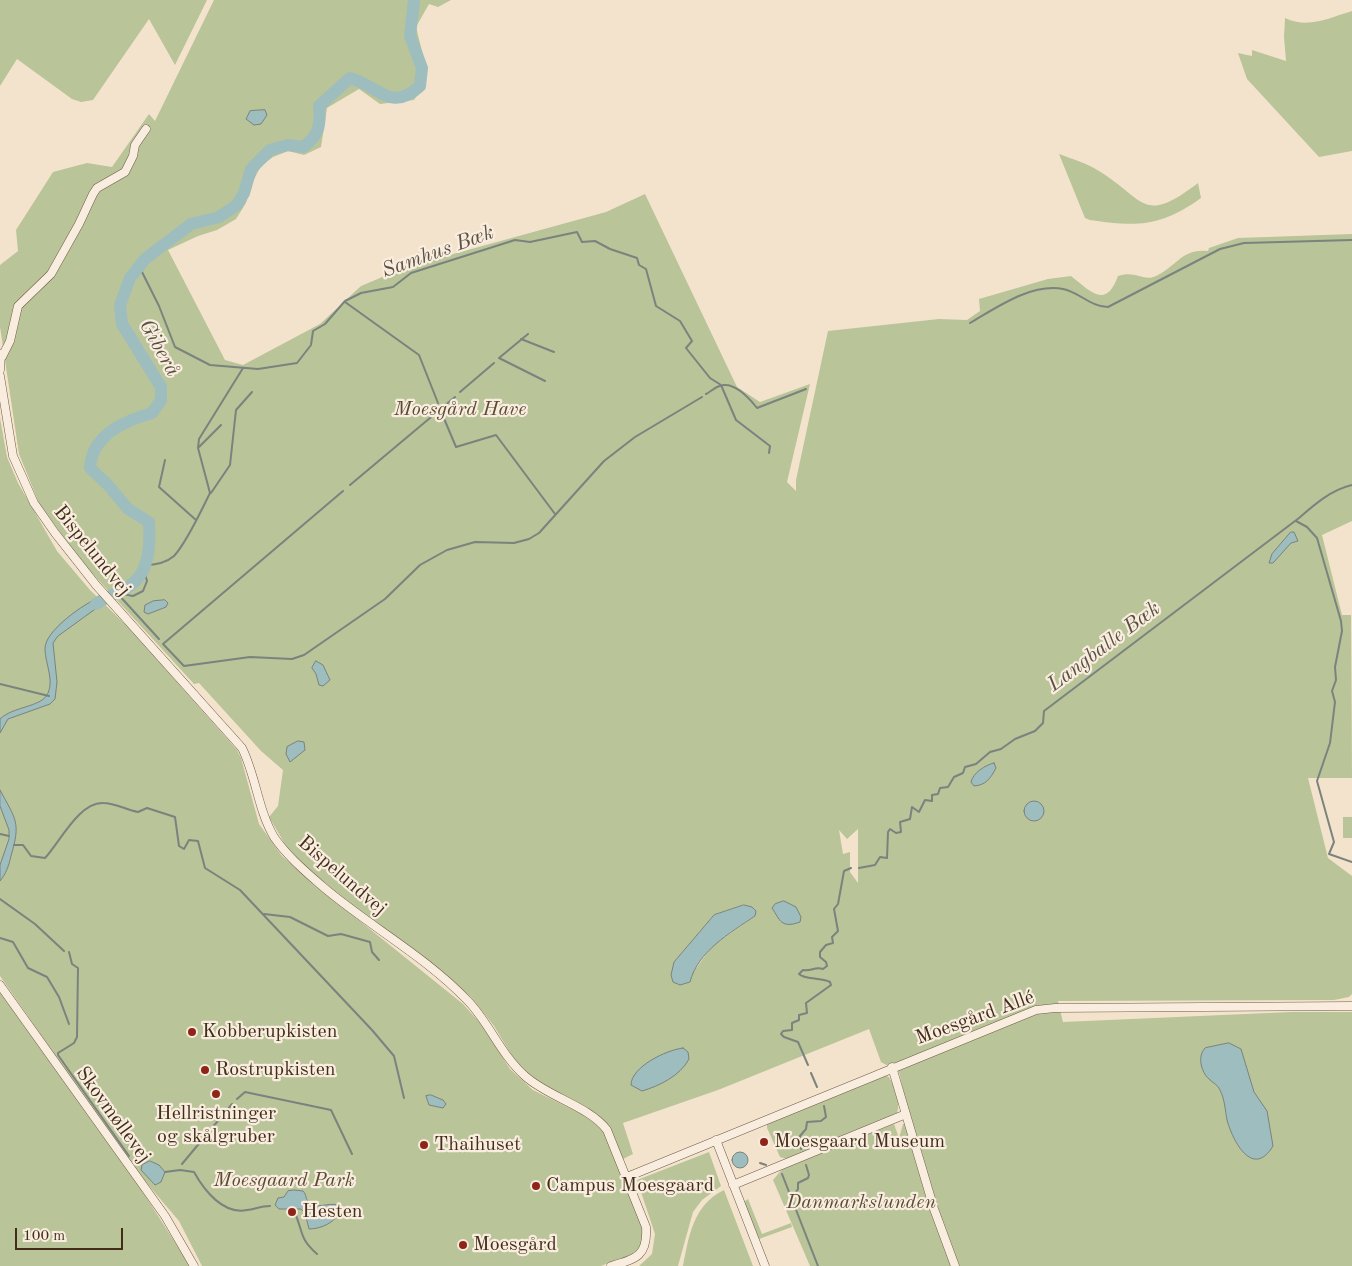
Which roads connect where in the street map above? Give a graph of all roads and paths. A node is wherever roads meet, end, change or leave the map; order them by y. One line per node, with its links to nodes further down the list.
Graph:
1 (146, 129): 2 (street)
2 (1, 354): 3 (street)
3 (0, 370)
4 (0, 376): 10 (street, Bispelundvej)
5 (0, 985): 12 (street, Skovmøllevej)
6 (1352, 1006): 7 (street, Moesgård Allé)
7 (892, 1068): 8 (street); 9 (street, Moesgård Allé)
8 (906, 1114): 11 (street); 15 (street)
9 (716, 1140): 10 (street, Moesgård Allé); 11 (street)
10 (627, 1176): 13 (street, Bispelundvej)
11 (733, 1185): 14 (street)
12 (194, 1266)
13 (611, 1266)
14 (765, 1266)
15 (956, 1266)

